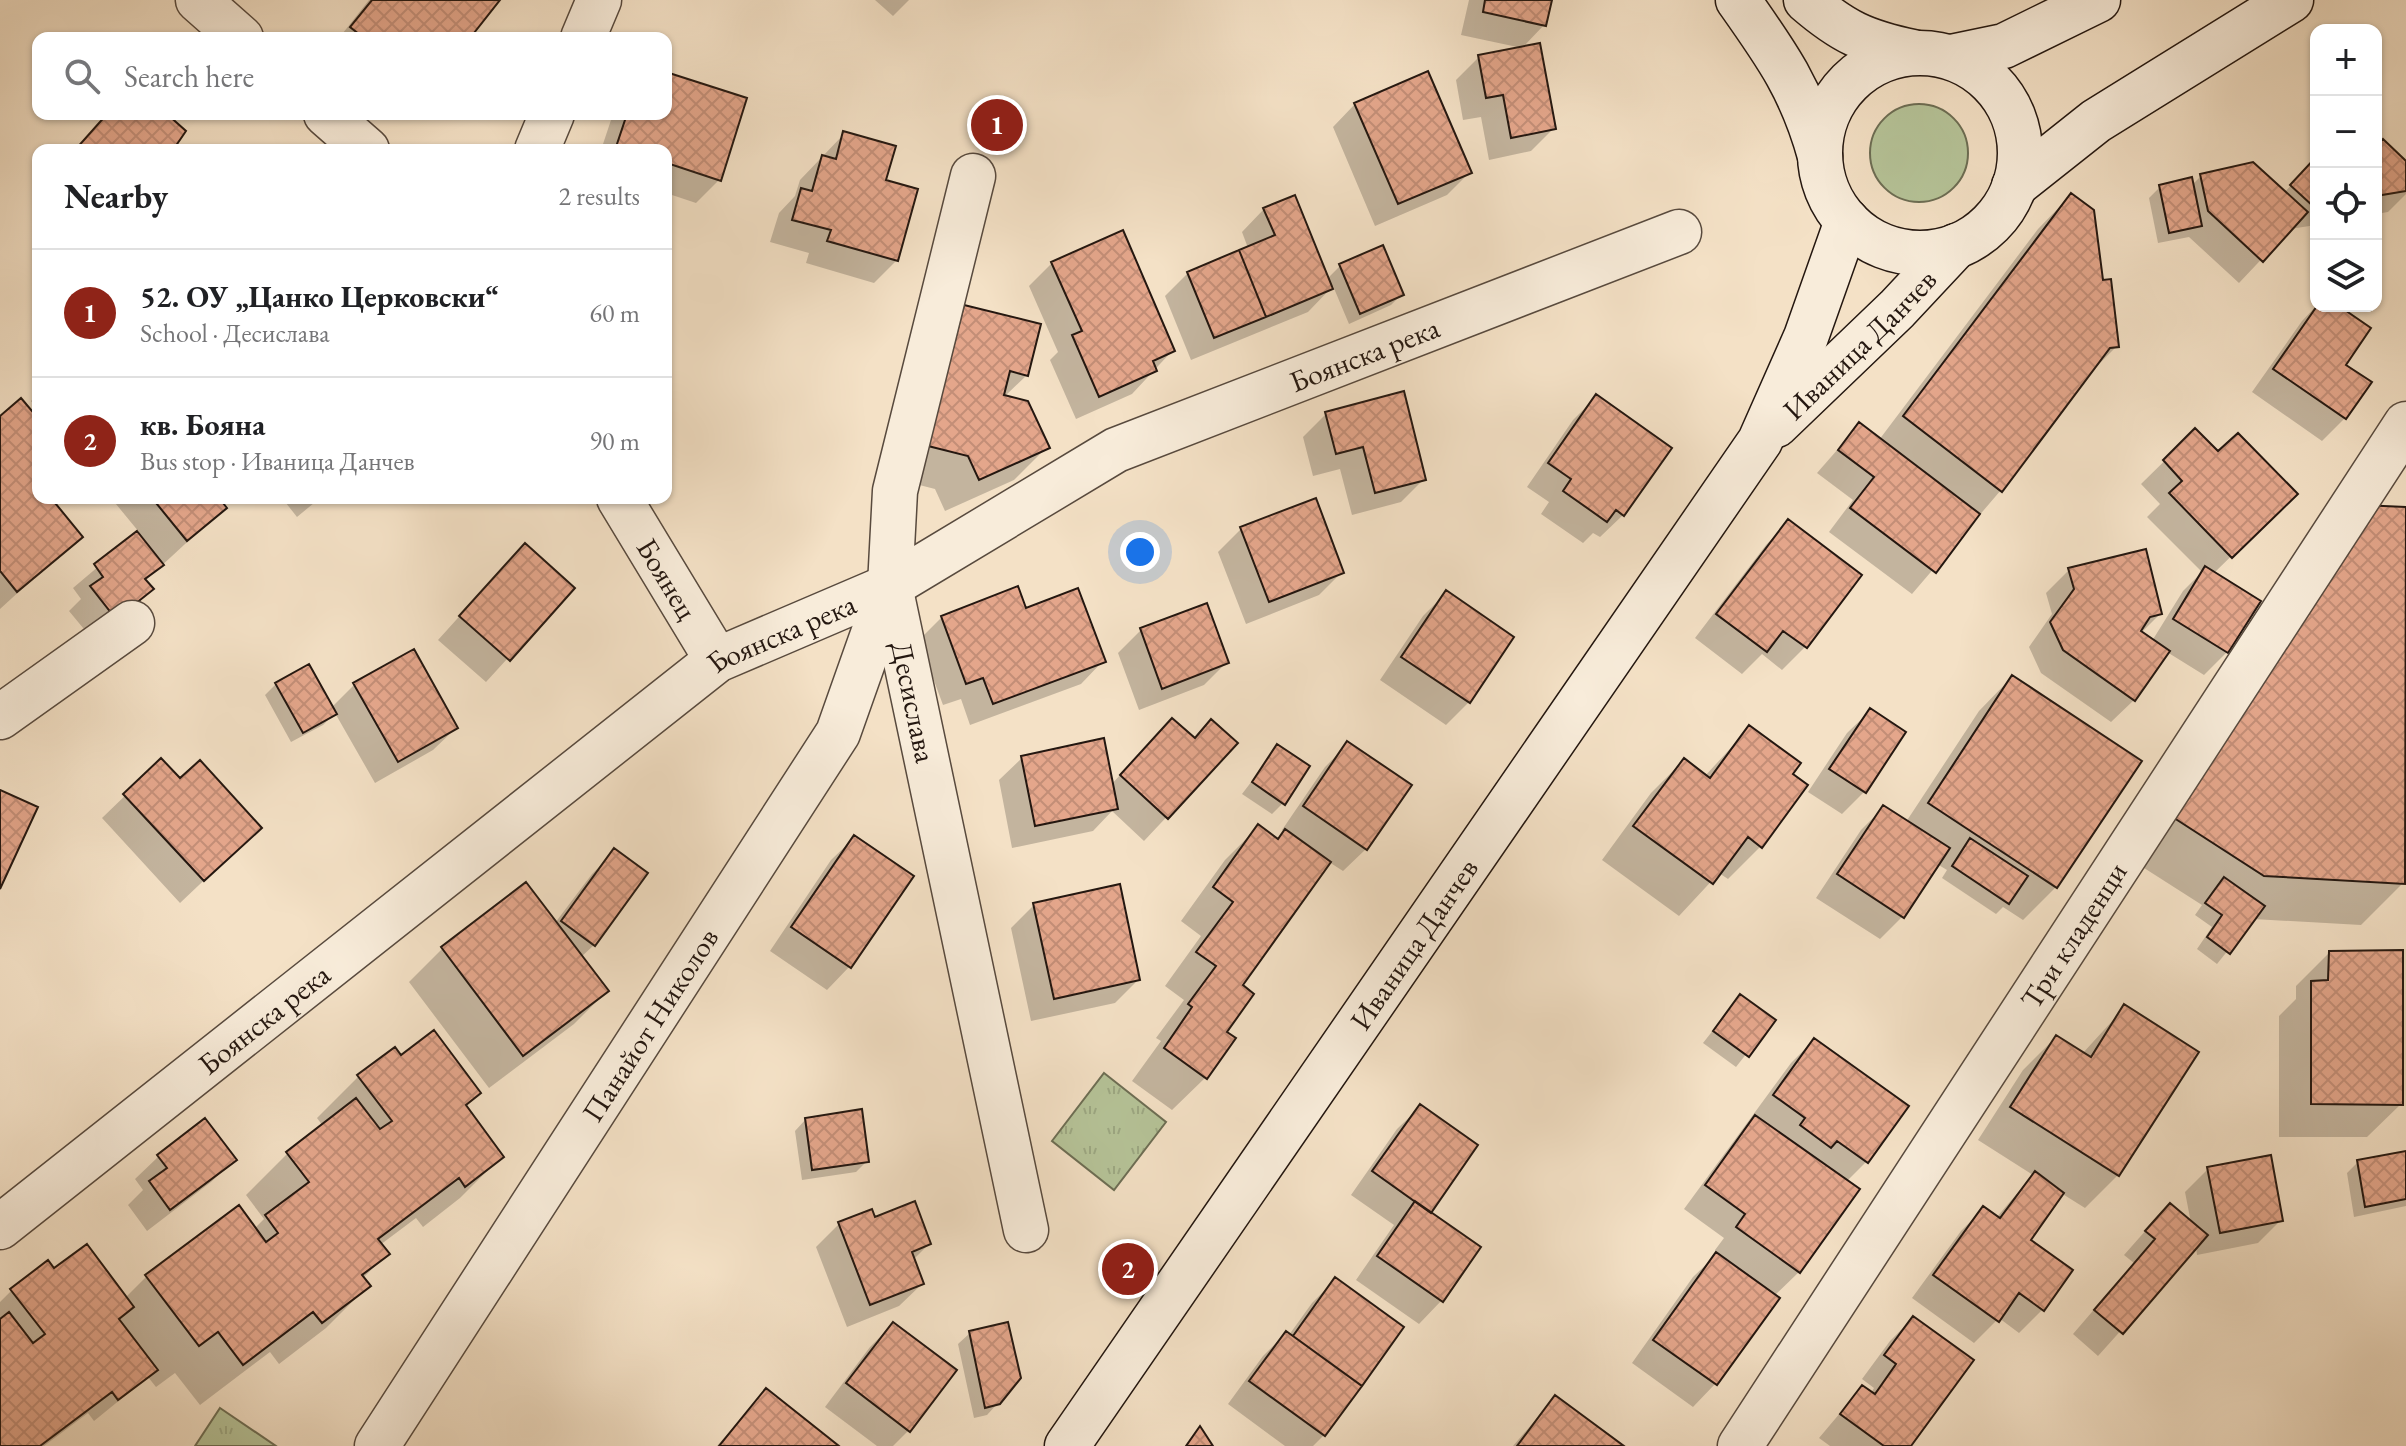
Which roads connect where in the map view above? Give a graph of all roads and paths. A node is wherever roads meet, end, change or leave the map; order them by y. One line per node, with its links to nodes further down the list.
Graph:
1 (198, 0): 7 (street)
2 (599, 0): 8 (street)
3 (1738, 0): 14 (street)
4 (1806, 0): 9 (street)
5 (2098, 0): 9 (street)
6 (2291, 0): 16 (street)
7 (234, 32)
8 (586, 32)
9 (1932, 55): 14 (street); 16 (street)
10 (333, 120): 12 (street)
11 (550, 120): 13 (street)
12 (360, 144)
13 (540, 144)
14 (1820, 157): 17 (street)
15 (973, 176): 23 (street, Десислава)
16 (2014, 186): 19 (street)
17 (1847, 221): 19 (street); 21 (street, Иваница Данчев)
18 (1679, 232): 23 (street, Боянска река)
19 (1956, 246): 21 (street, Иваница Данчев)
20 (2406, 424): 31 (street, Три кладенци)
21 (1760, 441): 29 (street, Иваница Данчев)
22 (623, 504): 25 (street, Боянец)
23 (890, 586): 25 (street, Боянска река); 28 (street, Десислава); 30 (street, Панайот Николов)
24 (132, 623): 26 (street)
25 (717, 660): 27 (street, Боянска река)
26 (0, 717)
27 (0, 1227)
28 (1026, 1230)
29 (1069, 1445)
30 (377, 1446)
31 (1740, 1446)

